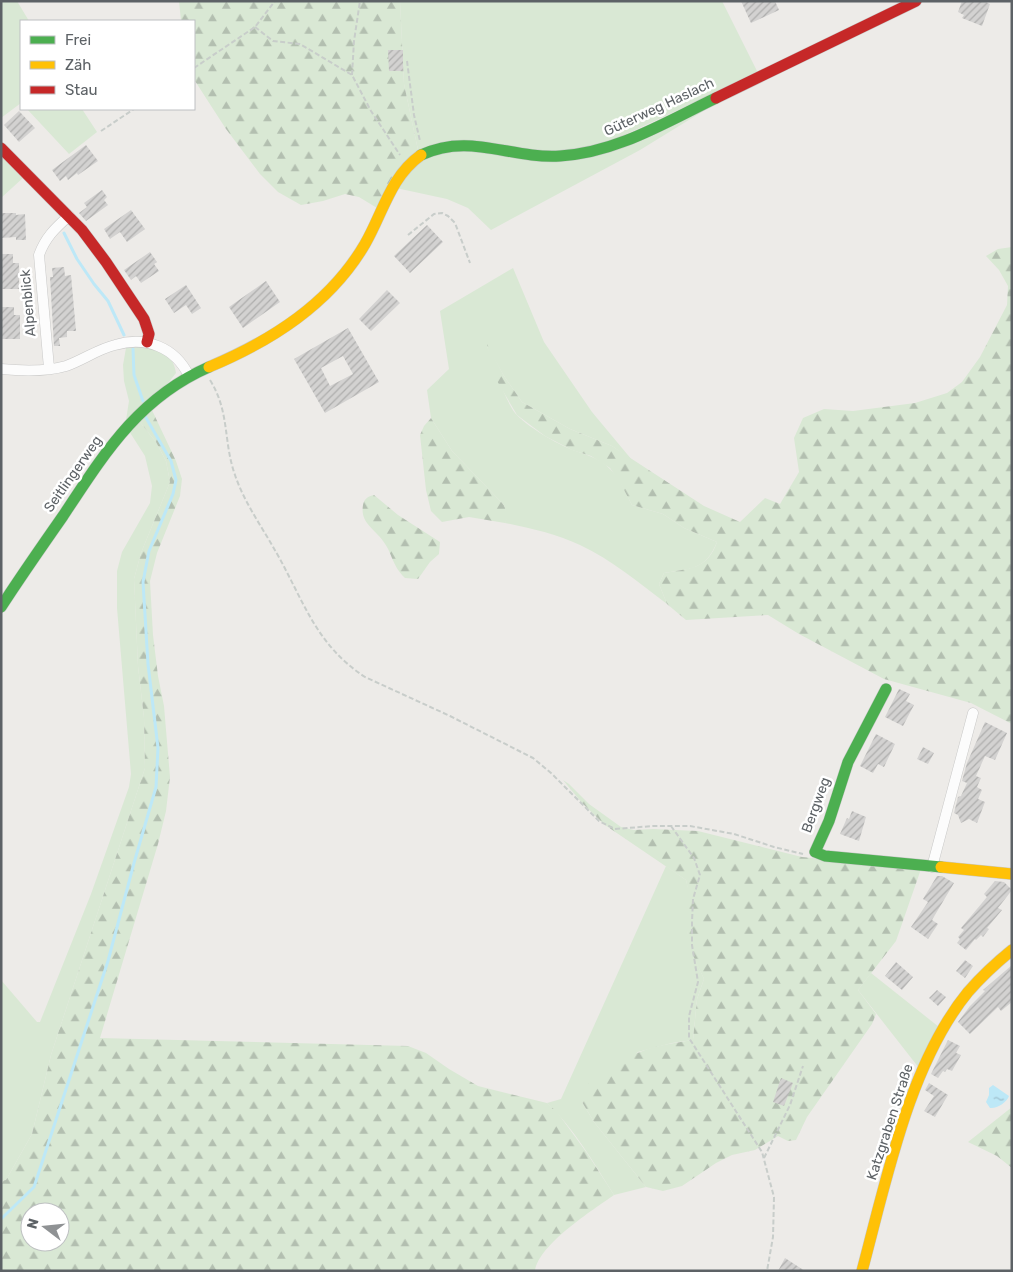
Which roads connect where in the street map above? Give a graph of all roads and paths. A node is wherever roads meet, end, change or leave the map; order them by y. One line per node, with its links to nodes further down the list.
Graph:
1 (275, 1): 4 (path)
2 (360, 1): 7 (path)
3 (916, 1): 11 (street, Güterweg Haslach)
4 (255, 26): 6 (path); 7 (path)
5 (407, 61): 11 (path)
6 (195, 67)
7 (352, 75): 12 (path)
8 (132, 110): 9 (path)
9 (100, 131)
10 (1, 148): 13 (street)
11 (424, 153): 12 (street, Güterweg Haslach)
12 (406, 166): 19 (street, Güterweg Haslach)
13 (69, 216): 16 (street); 17 (street, Alpenblick)
14 (408, 235): 15 (path)
15 (470, 263)
16 (148, 342): 17 (street); 20 (street)
17 (49, 368): 18 (street)
18 (1, 369)
19 (203, 369): 20 (street, Güterweg Haslach); 24 (path)
20 (189, 376): 21 (street, Seitlingerweg)
21 (1, 607)
22 (886, 689): 25 (street, Bergweg)
23 (972, 713): 26 (street)
24 (670, 825): 25 (path); 30 (path)
25 (815, 852): 26 (street, Bergweg)
26 (932, 867): 27 (street, Bergweg)
27 (1012, 874)
28 (1012, 950): 32 (street, Katzgraben Straße)
29 (803, 1066): 30 (path)
30 (764, 1158): 31 (path)
31 (767, 1271)
32 (862, 1271)

